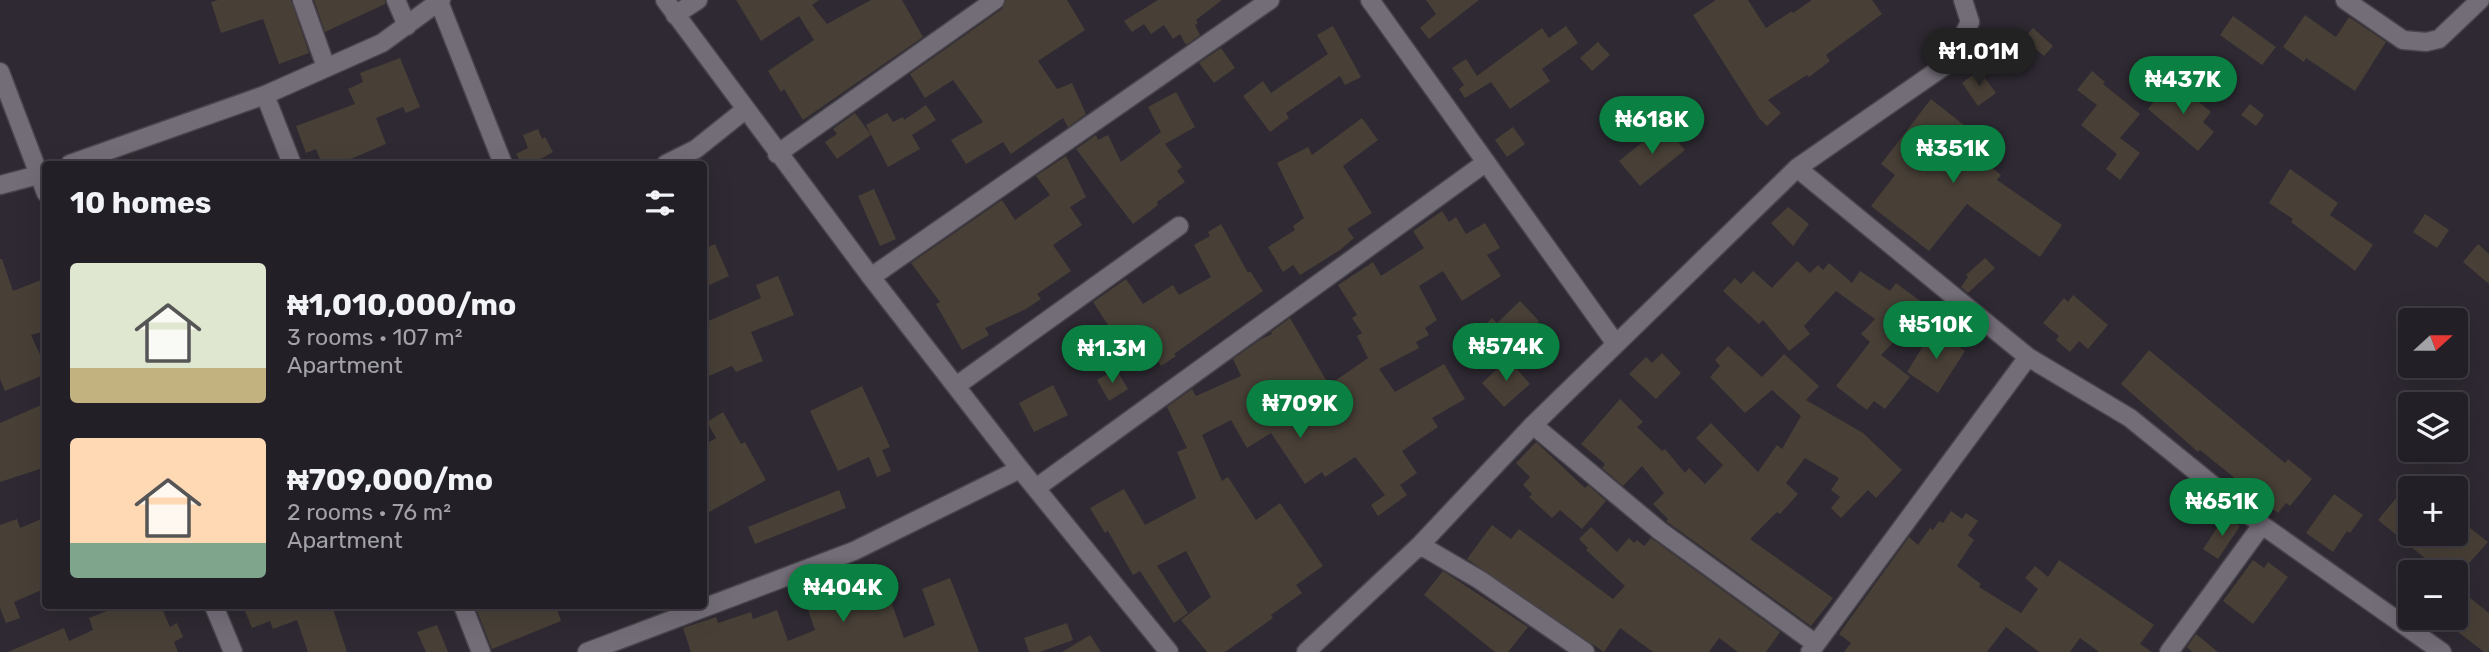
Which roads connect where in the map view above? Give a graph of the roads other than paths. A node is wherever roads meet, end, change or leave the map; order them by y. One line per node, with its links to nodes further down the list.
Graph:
1 (302, 0): 13 (street)
2 (396, 0): 12 (street)
3 (698, 0): 11 (street)
4 (995, 0): 17 (street)
5 (1270, 0): 27 (street)
6 (1370, 0): 22 (street)
7 (1963, 0): 23 (street)
8 (2346, 0): 9 (street)
9 (2480, 0)
10 (440, 1): 12 (street); 20 (street)
11 (670, 8): 16 (street)
12 (407, 26): 13 (street)
13 (326, 67): 15 (street)
14 (0, 72): 24 (street)
15 (265, 95): 18 (street); 19 (street)
16 (746, 109): 17 (street); 21 (street)
17 (777, 154): 27 (street)
18 (78, 161)
19 (291, 161)
20 (502, 161)
21 (672, 161)
22 (1485, 163): 28 (street); 33 (street)
23 (1797, 168): 28 (street); 29 (street)
24 (42, 175): 25 (street)
25 (0, 186)
26 (1179, 226): 30 (street)
27 (871, 277): 30 (street)
28 (1616, 344): 31 (street)
29 (2028, 357): 34 (street); 40 (street)
30 (956, 386): 32 (street)
31 (1533, 425): 35 (street); 40 (street)
32 (1020, 469): 33 (street); 36 (street)
33 (1036, 488): 44 (street)
34 (2262, 525): 47 (street); 48 (street)
35 (1420, 545): 45 (street); 46 (street)
36 (707, 601)
37 (215, 609): 41 (street)
38 (464, 609): 42 (street)
39 (674, 612): 43 (street)
40 (1813, 648)
41 (233, 652)
42 (481, 652)
43 (587, 652)
44 (1169, 652)
45 (1306, 652)
46 (1585, 652)
47 (2169, 652)
48 (2442, 652)

